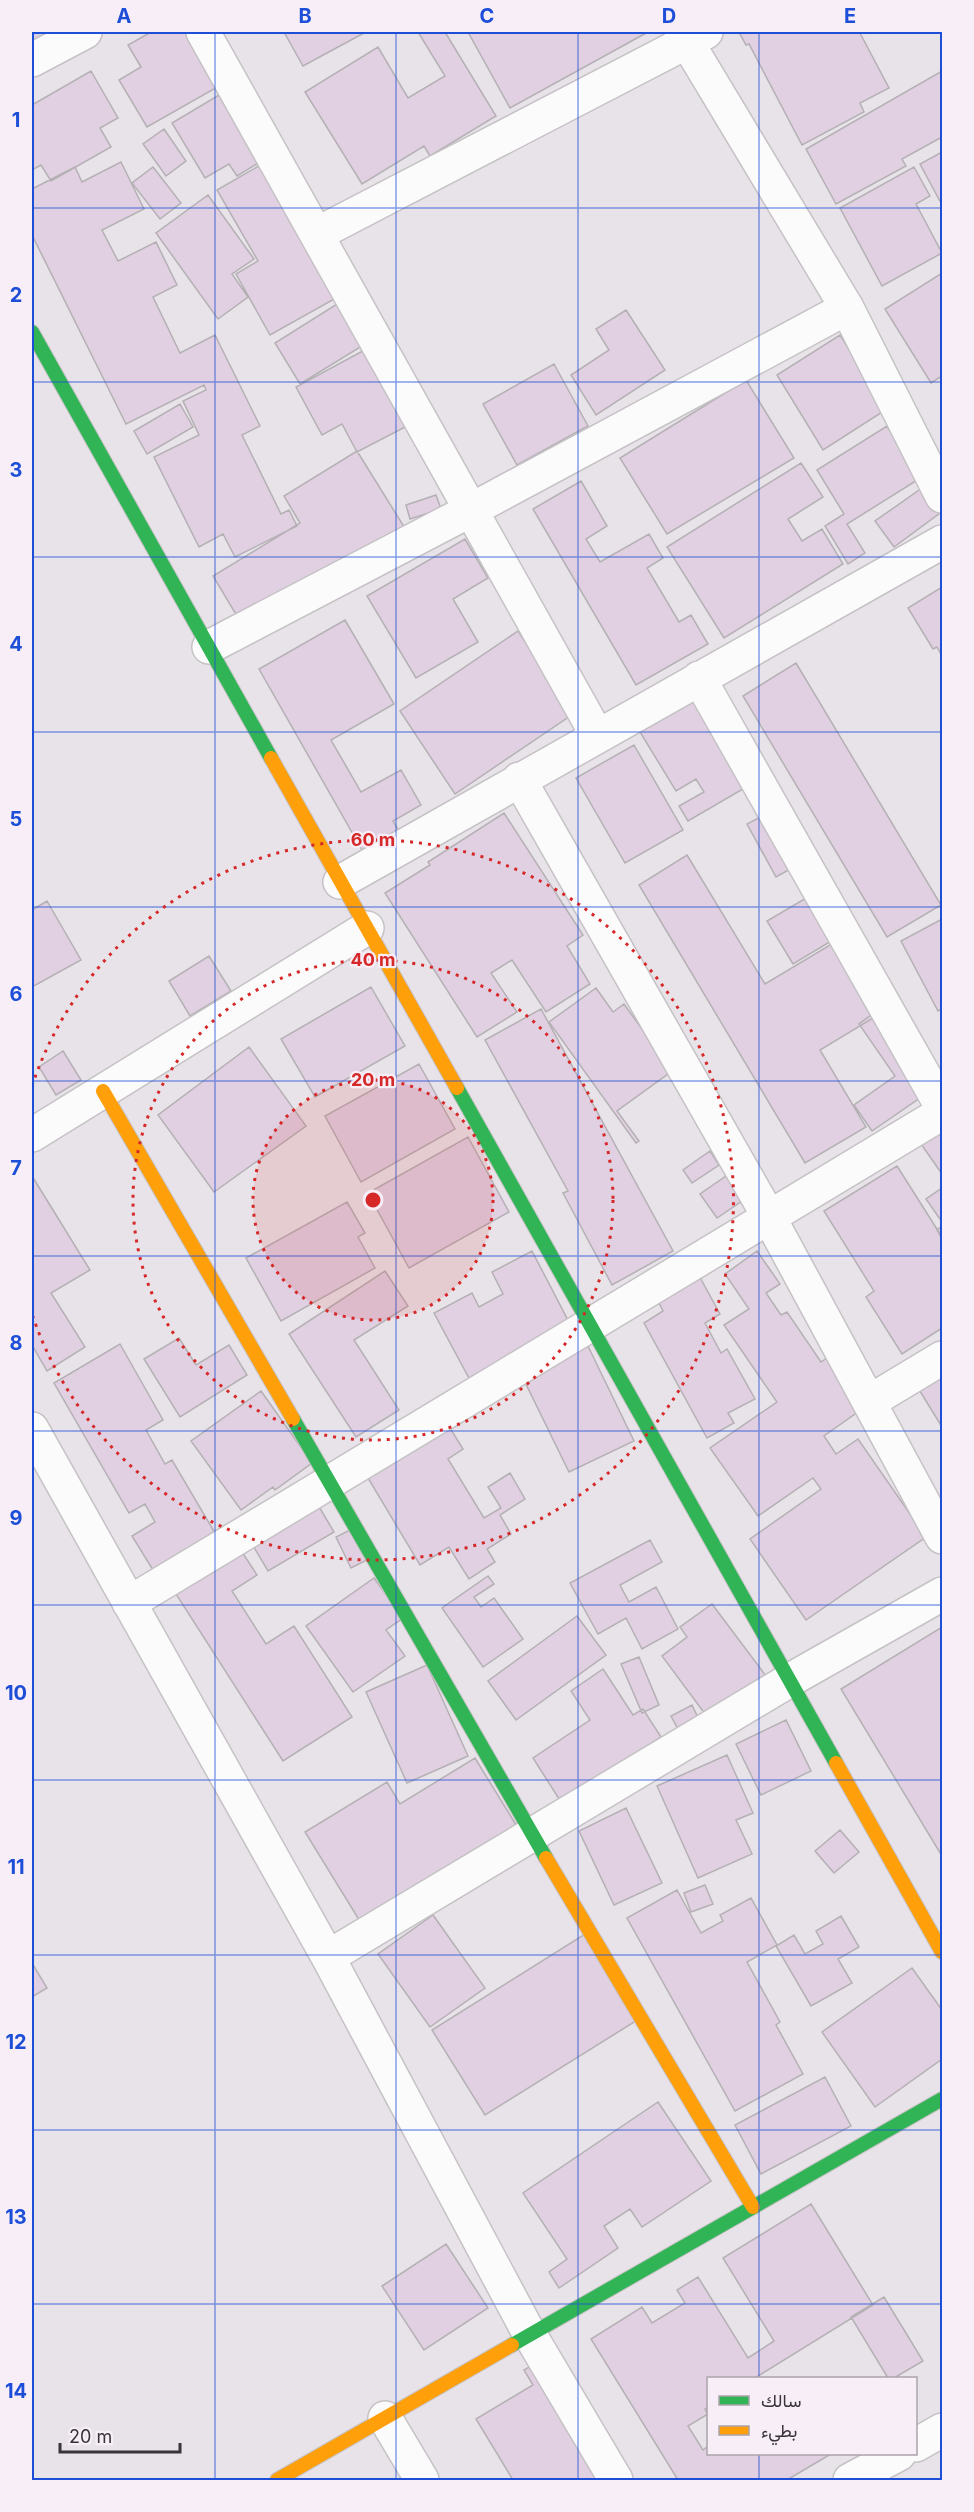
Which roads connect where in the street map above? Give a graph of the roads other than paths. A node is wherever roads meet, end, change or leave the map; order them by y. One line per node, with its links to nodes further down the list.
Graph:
1 (85, 32): 4 (street)
2 (203, 32): 5 (street)
3 (691, 35): 5 (street); 6 (street)
4 (32, 60)
5 (316, 234): 9 (street)
6 (847, 308): 8 (street); 9 (street)
7 (32, 332): 11 (street)
8 (942, 496)
9 (471, 510): 11 (street); 13 (street)
10 (942, 542): 12 (street)
11 (208, 647): 15 (street)
12 (699, 678): 13 (street); 18 (street)
13 (597, 735): 14 (street)
14 (519, 779): 15 (street); 21 (street)
15 (340, 882): 16 (street)
16 (367, 928): 17 (street); 22 (street)
17 (103, 1091): 20 (street); 26 (street)
18 (942, 1107)
19 (942, 1113): 21 (street)
20 (32, 1135)
21 (769, 1217): 22 (street); 24 (street)
22 (590, 1325): 26 (street); 30 (street)
23 (942, 1358): 24 (street)
24 (869, 1402): 27 (street)
25 (32, 1429): 29 (street)
26 (330, 1484): 29 (street); 31 (street)
27 (942, 1537)
28 (942, 1594): 30 (street)
29 (129, 1603): 33 (street)
30 (790, 1680): 31 (street); 32 (street)
31 (533, 1834): 33 (street); 35 (street)
32 (942, 1952)
33 (328, 1957): 36 (street)
34 (942, 2099): 35 (street)
35 (753, 2207): 36 (street)
36 (530, 2335): 37 (street); 43 (street)
37 (385, 2418): 41 (street); 42 (street)
38 (942, 2430): 39 (street)
39 (917, 2444)
40 (898, 2455): 44 (street)
41 (277, 2481)
42 (422, 2481)
43 (616, 2481)
44 (850, 2481)

